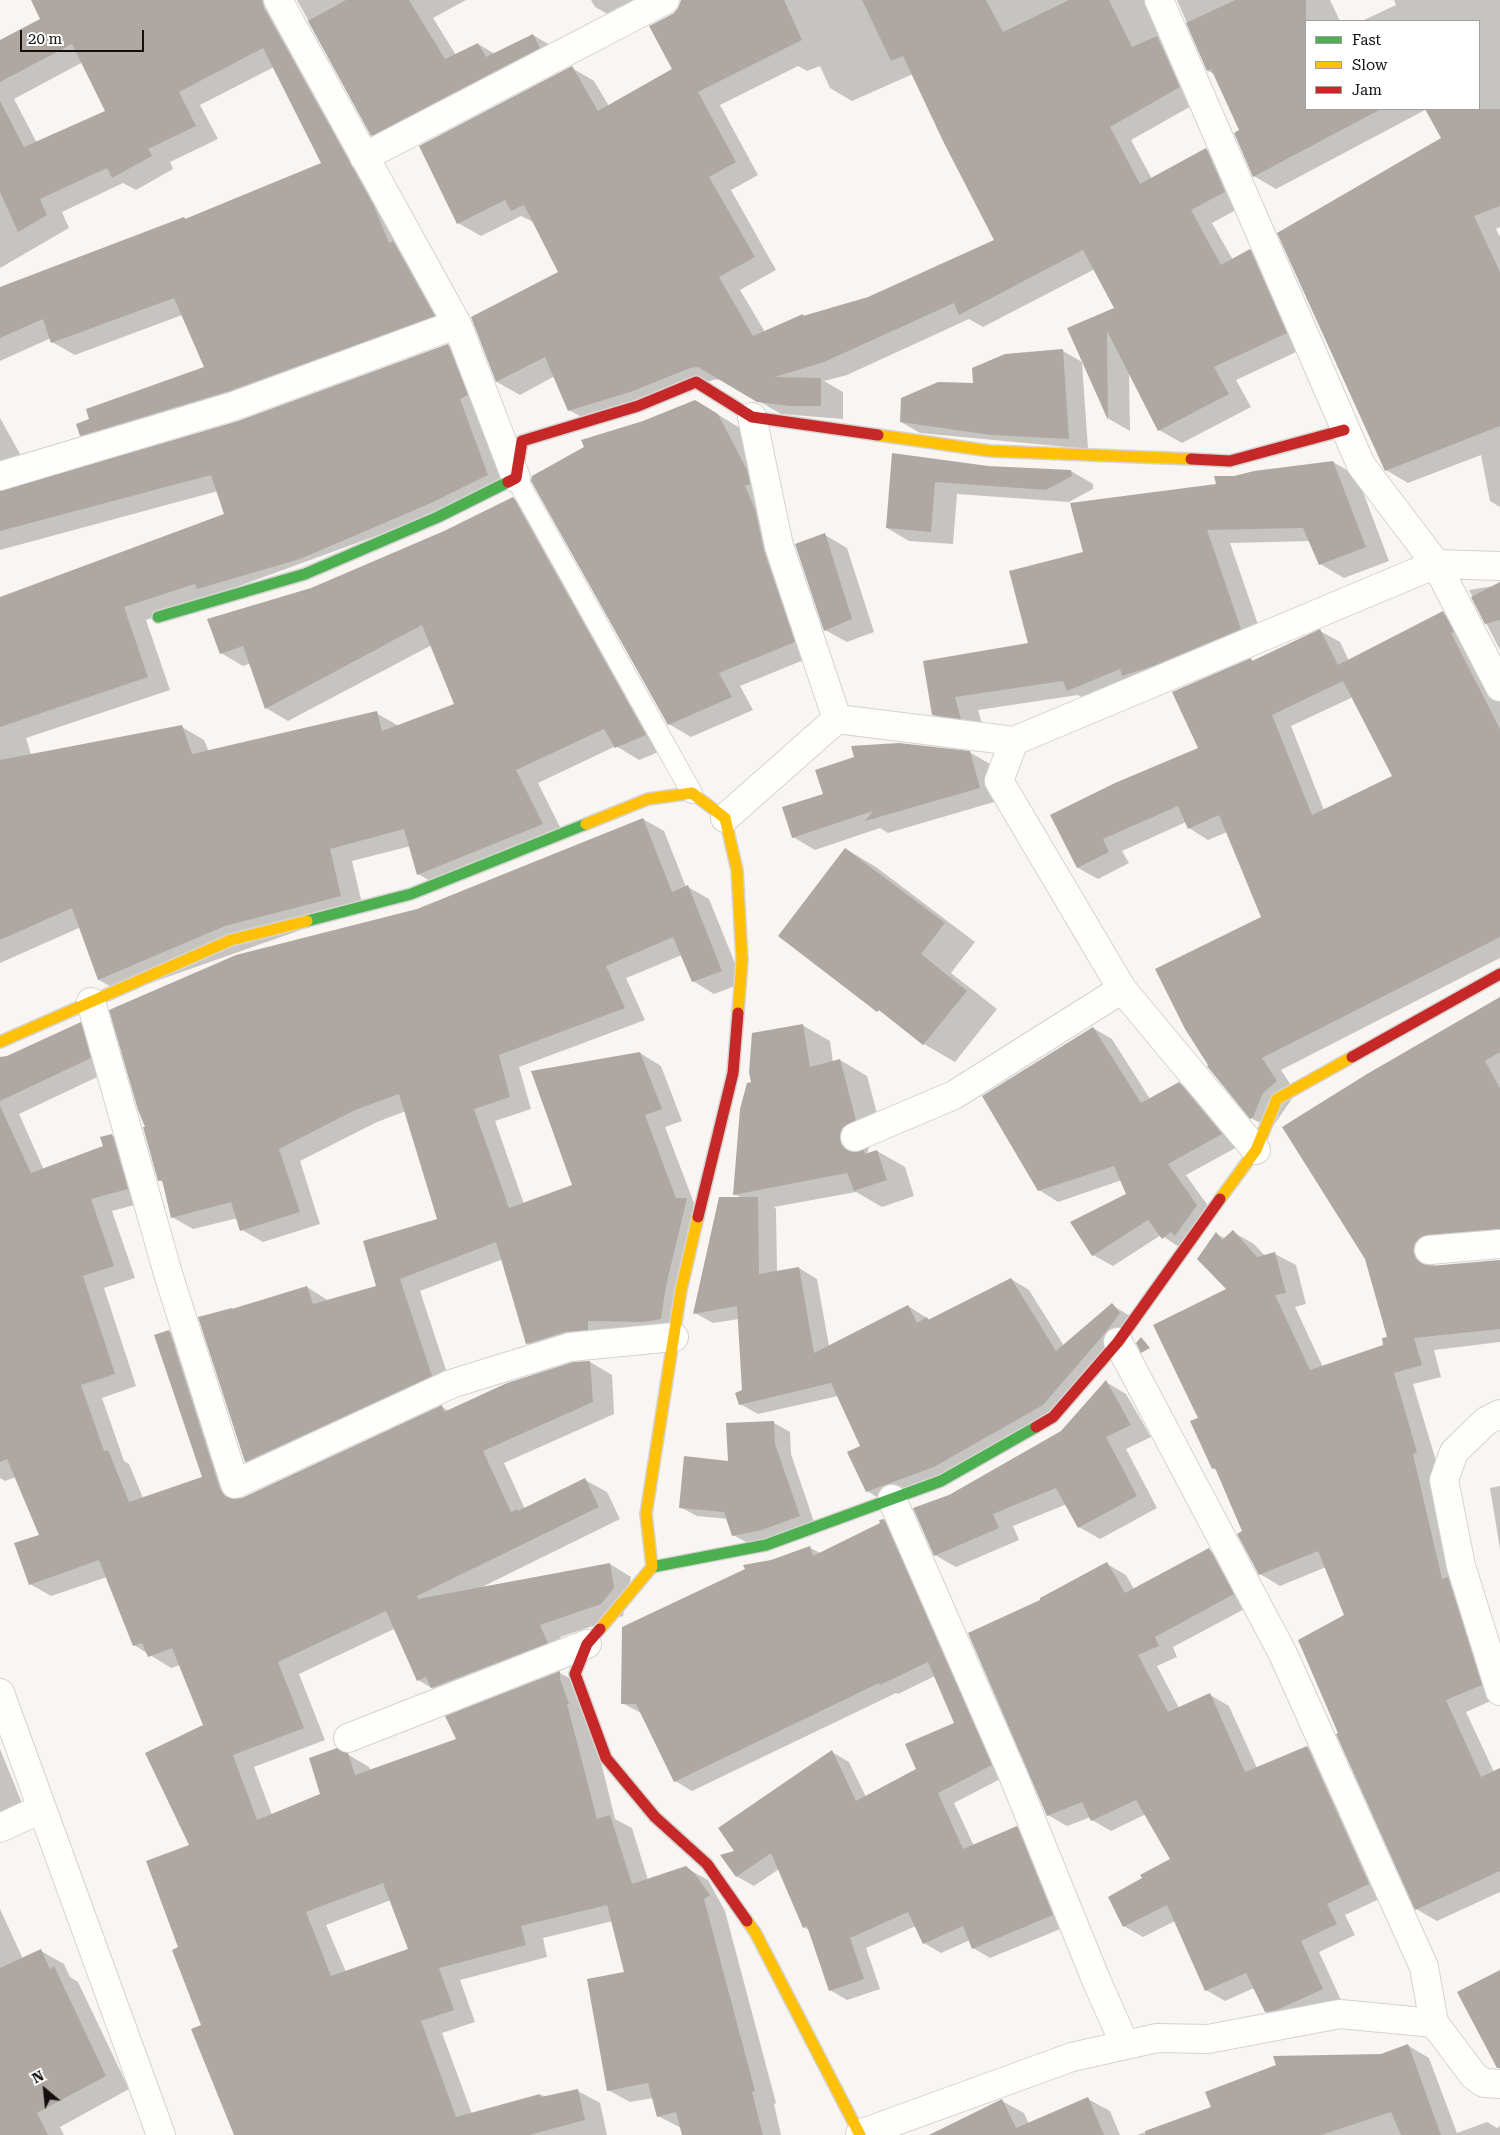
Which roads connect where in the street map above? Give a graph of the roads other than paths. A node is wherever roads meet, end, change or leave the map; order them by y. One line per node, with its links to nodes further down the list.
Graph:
1 (278, 0): 4 (street)
2 (665, 0): 4 (street)
3 (1159, 0): 7 (street)
4 (364, 157): 5 (street)
5 (456, 324): 8 (street); 9 (street)
6 (752, 417): 7 (street); 9 (street); 14 (street)
7 (1344, 430): 10 (street)
8 (0, 476)
9 (516, 478): 12 (street); 16 (lane)
10 (1436, 564): 11 (street); 13 (street); 15 (street)
11 (1500, 566)
12 (158, 617)
13 (1500, 687)
14 (837, 720): 15 (street); 17 (street)
15 (1014, 741): 19 (street)
16 (692, 792): 17 (street); 20 (street)
17 (725, 818): 26 (street)
18 (1500, 974): 23 (street)
19 (1122, 989): 22 (street); 23 (street)
20 (90, 1002): 21 (street); 26 (street)
21 (0, 1042)
22 (856, 1137)
23 (1256, 1150): 27 (street)
24 (1500, 1244): 25 (street)
25 (1429, 1250)
26 (674, 1337): 30 (street)
27 (1118, 1342): 29 (street); 37 (street)
28 (1500, 1414): 32 (street)
29 (892, 1499): 30 (street); 38 (street)
30 (652, 1567): 31 (street)
31 (587, 1644): 34 (street); 41 (street)
32 (1500, 1691)
33 (0, 1693): 35 (street)
34 (348, 1738)
35 (41, 1809): 36 (street); 40 (street)
36 (0, 1828)
37 (1434, 2023): 38 (street); 39 (street)
38 (1125, 2045): 41 (street)
39 (1500, 2084)
40 (161, 2135)
41 (859, 2135)

